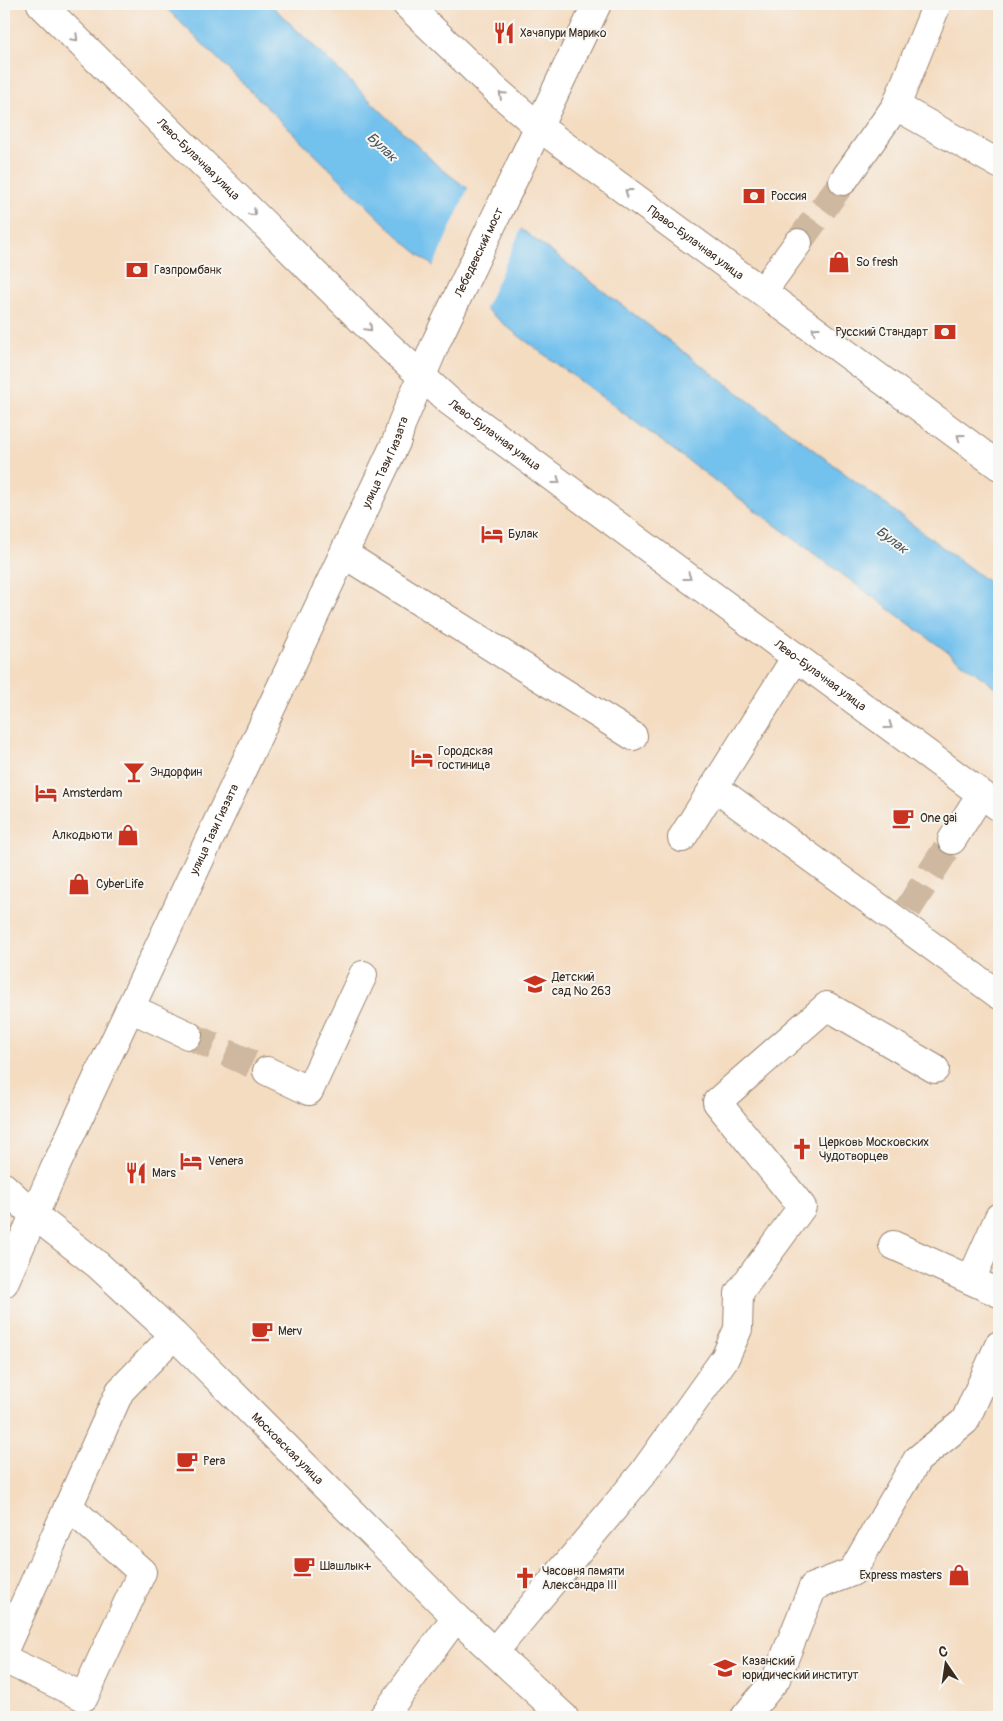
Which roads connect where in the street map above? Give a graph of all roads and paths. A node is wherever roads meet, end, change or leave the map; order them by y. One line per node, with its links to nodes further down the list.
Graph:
1 (40, 4): 11 (street, Лево-Булачная улица, one-way to 11)
2 (406, 4): 6 (street, Право-Булачная улица, one-way to 2)
3 (597, 4): 6 (street, Лебедевский мост)
4 (937, 4): 5 (street)
5 (896, 106): 7 (street); 8 (street)
6 (539, 127): 10 (street, Право-Булачная улица, one-way to 6); 11 (street, Лебедевский мост)
7 (999, 164)
8 (842, 181)
9 (798, 243): 10 (street)
10 (763, 291): 12 (street, Право-Булачная улица, one-way to 10)
11 (422, 376): 13 (street, улица Тази Гиззата); 14 (street, Лево-Булачная улица, one-way to 14)
12 (999, 466)
13 (344, 554): 15 (street); 22 (street, улица Тази Гиззата)
14 (796, 657): 16 (street); 17 (street, Лево-Булачная улица, one-way to 17)
15 (633, 736)
16 (714, 787): 18 (street); 21 (street)
17 (990, 801): 19 (street)
18 (682, 838)
19 (952, 840)
20 (363, 975): 25 (street)
21 (999, 995)
22 (130, 1008): 23 (street); 27 (street, улица Тази Гиззата)
23 (188, 1035)
24 (935, 1068): 38 (street)
25 (266, 1072)
26 (4, 1187): 27 (street, Московская улица)
27 (34, 1215): 31 (street, улица Тази Гиззата); 33 (street, Московская улица)
28 (999, 1217): 30 (street)
29 (893, 1245): 30 (street)
30 (971, 1280): 32 (street)
31 (4, 1283)
32 (999, 1293)
33 (174, 1335): 35 (street); 36 (street, Московская улица)
34 (999, 1345): 42 (street)
35 (68, 1506): 37 (street); 39 (street)
36 (456, 1617): 38 (street, Московская улица); 40 (street)
37 (4, 1650)
38 (494, 1652): 41 (street, Московская улица)
39 (4, 1659)
40 (384, 1717)
41 (564, 1717)
42 (745, 1717)

